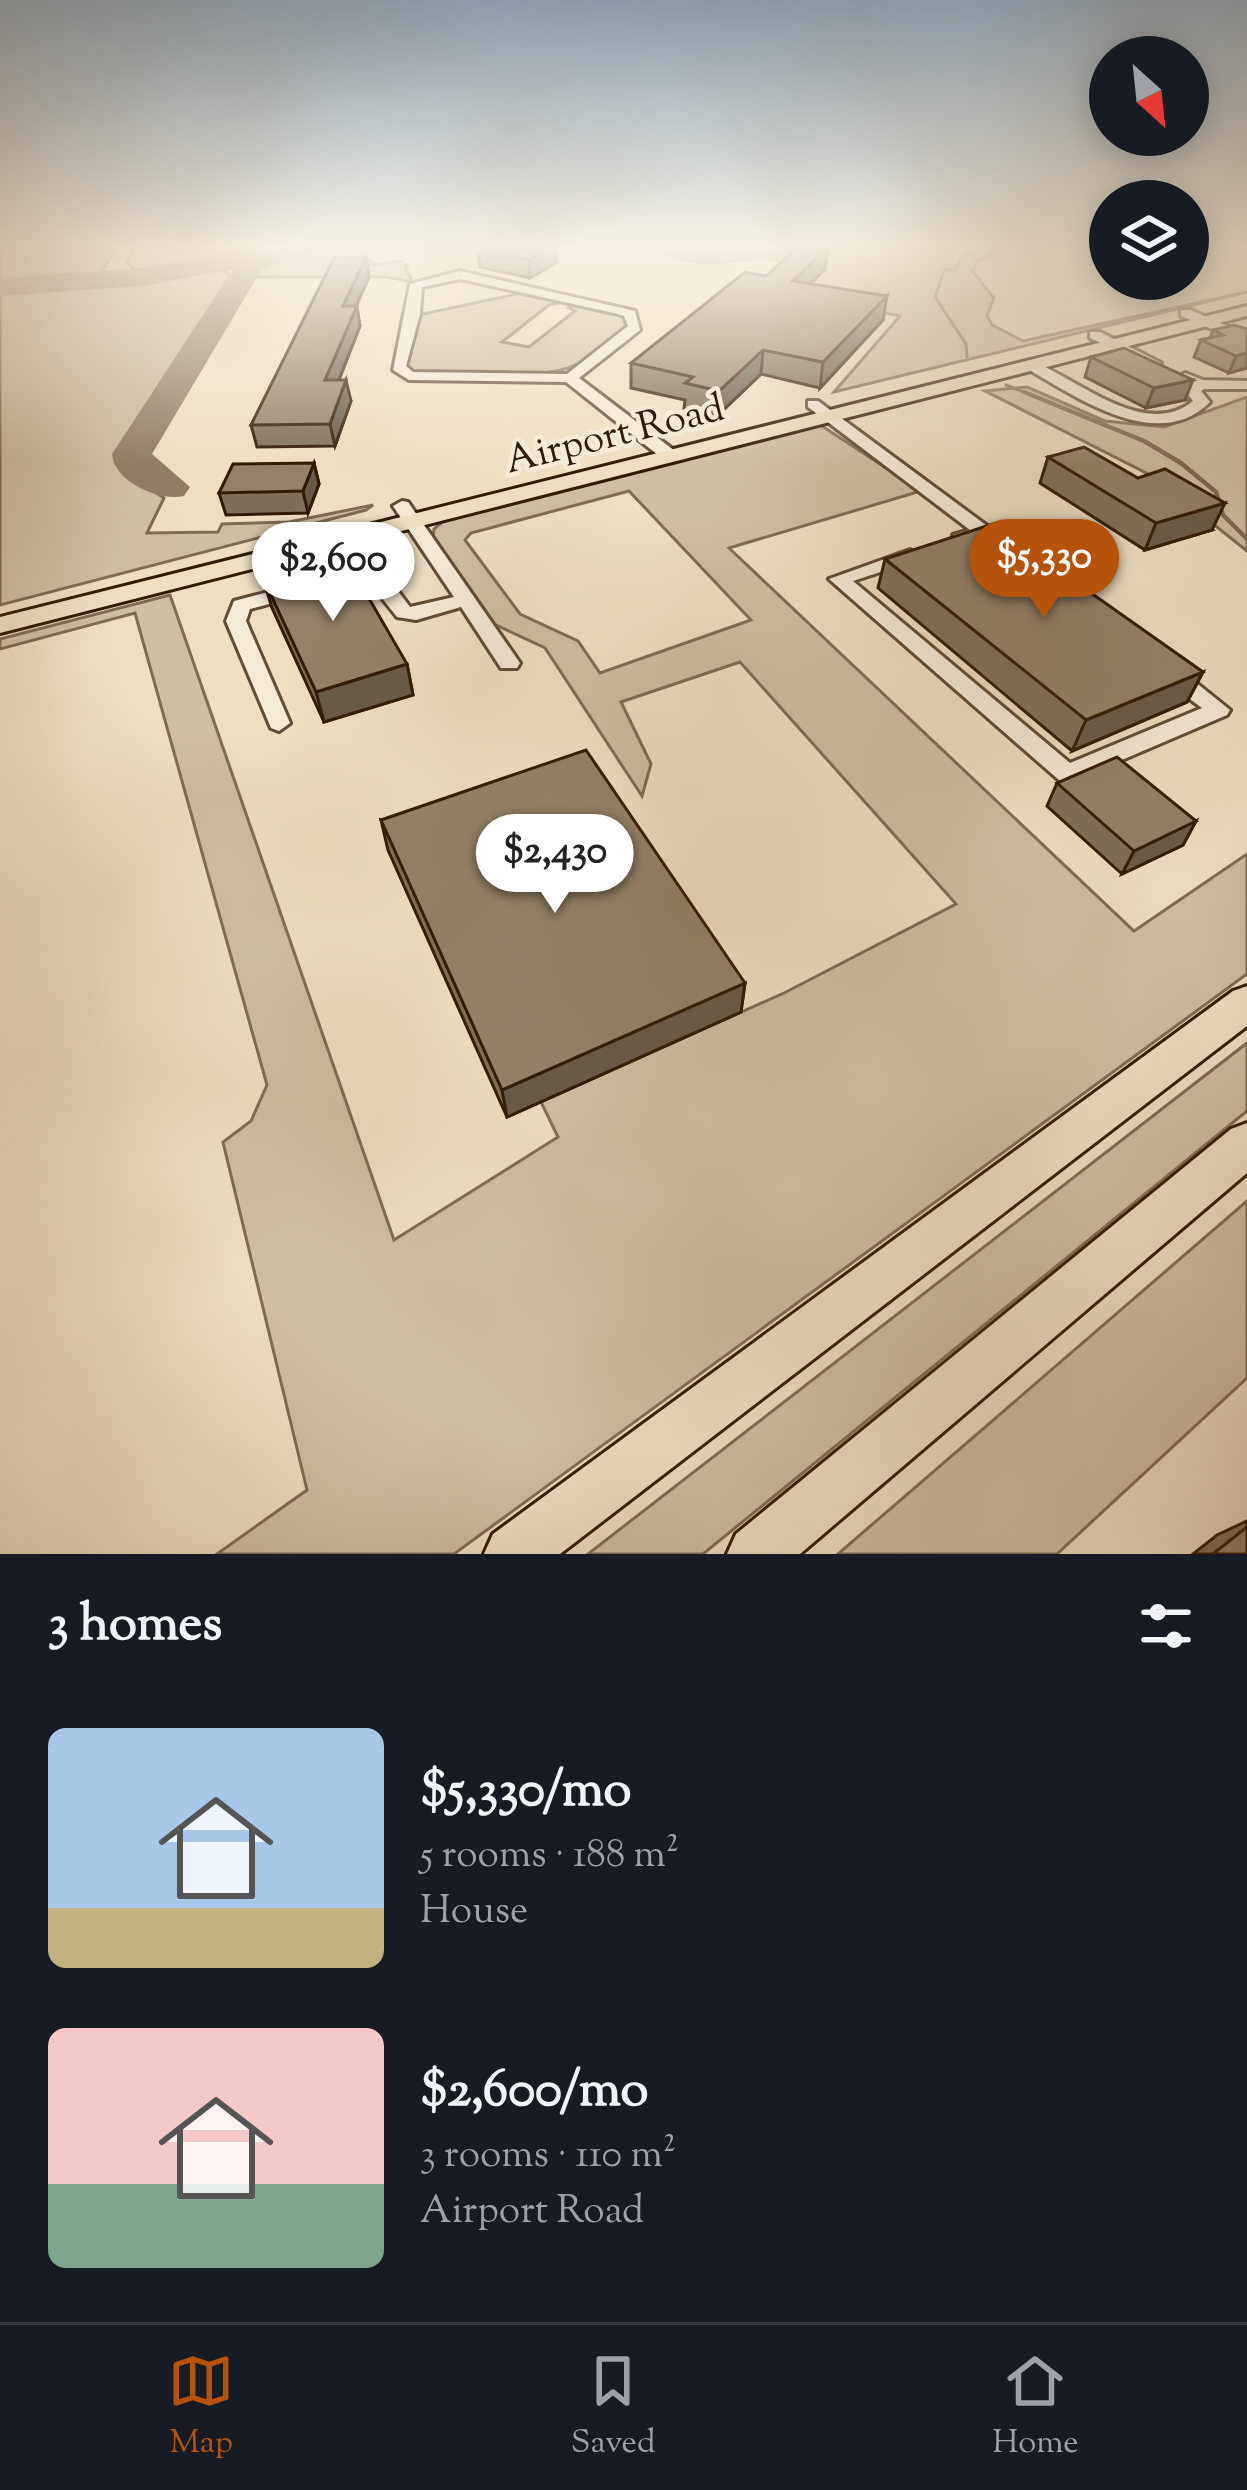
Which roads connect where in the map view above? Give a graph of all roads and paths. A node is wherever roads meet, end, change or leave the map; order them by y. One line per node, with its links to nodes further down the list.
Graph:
1 (411, 320): 8 (street)
2 (632, 320): 8 (street)
3 (1185, 320): 5 (main road, Airport Road)
4 (1201, 320): 6 (street)
5 (1104, 339): 7 (main road, Airport Road); 9 (street); 11 (main road, Airport Road)
6 (1247, 340)
7 (1029, 364): 9 (street); 11 (main road, Airport Road)
8 (570, 378): 12 (street)
9 (1200, 384): 10 (street)
10 (1247, 385)
11 (821, 409): 12 (main road, Airport Road); 17 (street)
12 (662, 449): 13 (main road, Airport Road)
13 (407, 513): 14 (street); 15 (main road, Airport Road); 16 (main road, Airport Road)
14 (466, 600): 18 (street); 19 (street)
15 (0, 610)
16 (0, 625)
17 (1154, 661)
18 (508, 663)
19 (279, 723)
20 (1247, 1003): 22 (highway)
21 (1247, 1144): 23 (highway)
22 (513, 1554)
23 (757, 1554)

